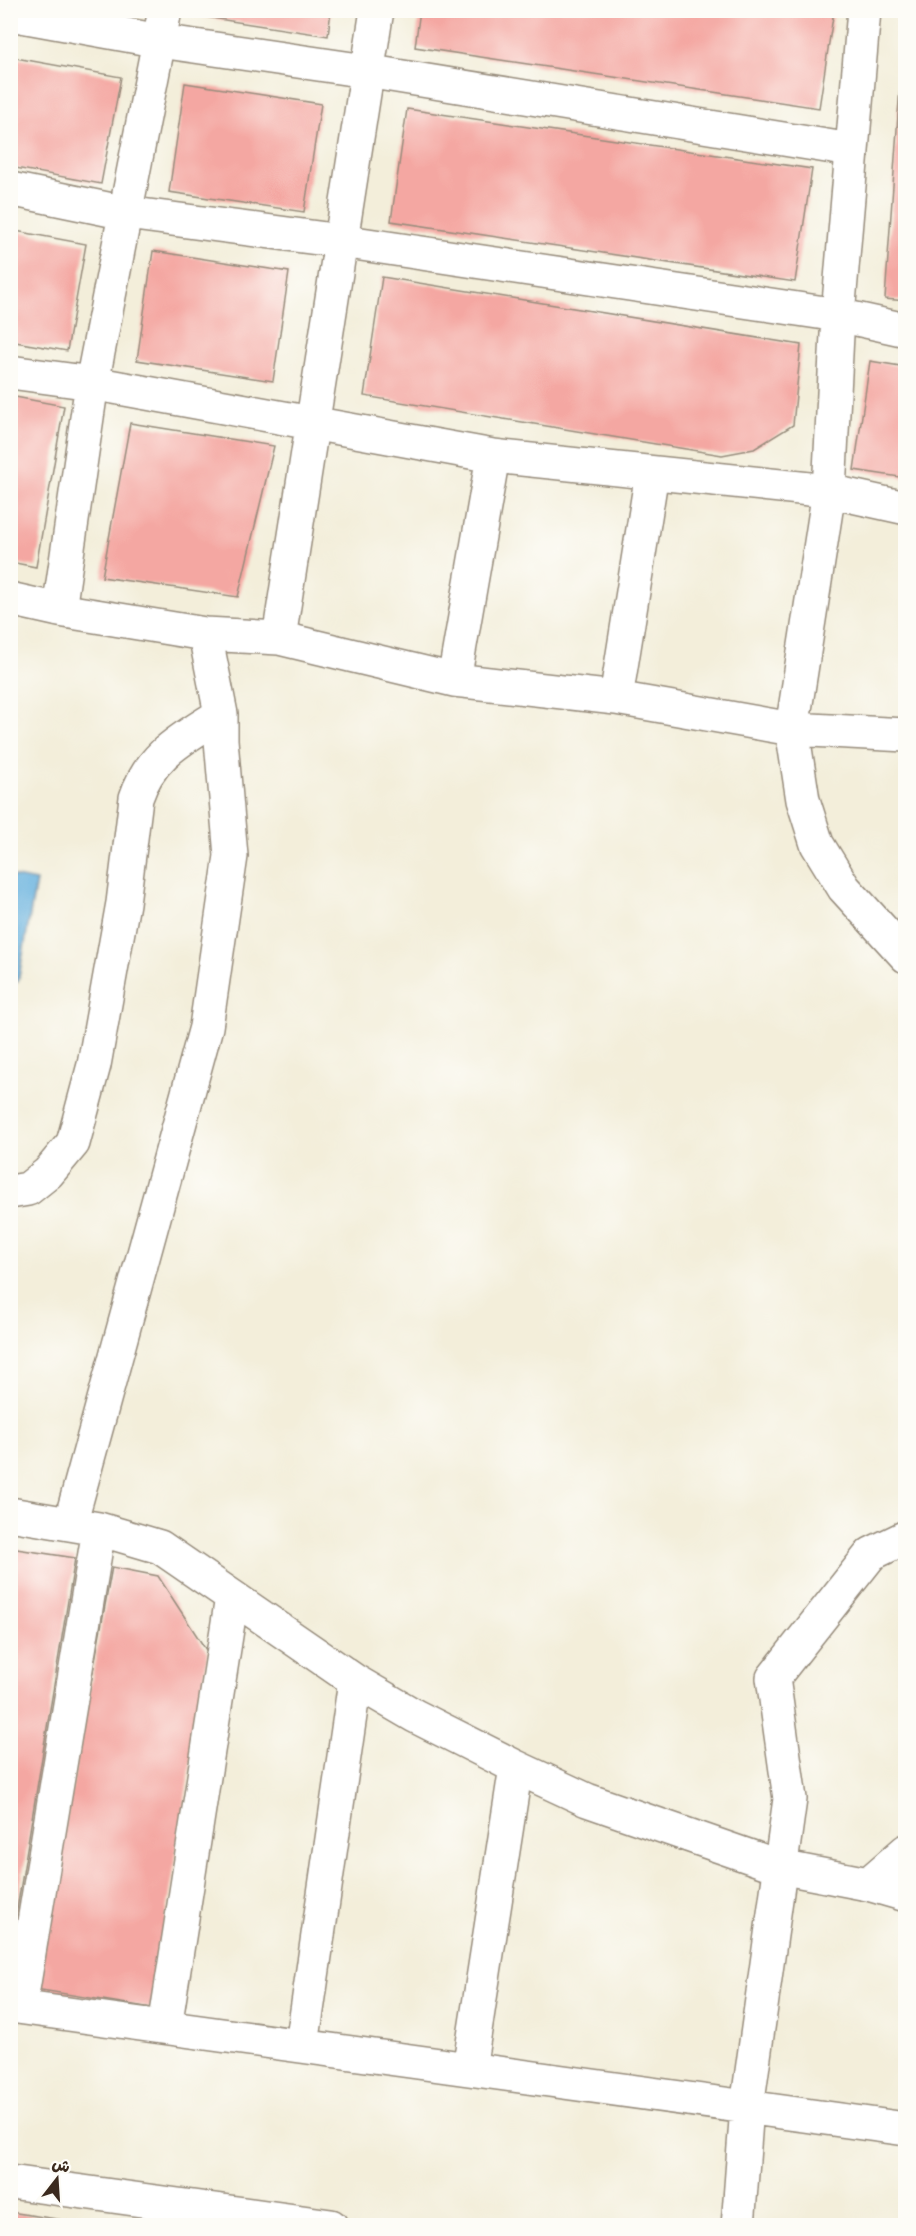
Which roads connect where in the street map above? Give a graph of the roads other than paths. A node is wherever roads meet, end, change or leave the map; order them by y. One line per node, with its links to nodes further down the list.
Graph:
1 (376, 10): 5 (street)
2 (864, 10): 6 (street)
3 (10, 14): 4 (street)
4 (163, 26): 5 (street); 8 (street)
5 (366, 71): 6 (street); 9 (street)
6 (851, 150): 10 (street)
7 (10, 189): 8 (street)
8 (126, 213): 9 (street); 13 (street)
9 (341, 241): 10 (street); 14 (street)
10 (838, 315): 11 (street); 17 (street)
11 (906, 330)
12 (10, 372): 13 (street)
13 (92, 383): 14 (street); 20 (street)
14 (313, 423): 15 (street); 22 (street)
15 (494, 456): 16 (street); 23 (street)
16 (652, 473): 17 (street); 24 (street)
17 (828, 491): 18 (street); 26 (street)
18 (906, 508)
19 (10, 599): 20 (street)
20 (60, 610): 21 (street)
21 (205, 634): 22 (street); 25 (street)
22 (279, 638): 23 (street)
23 (454, 680): 24 (street)
24 (616, 698): 26 (street)
25 (221, 714): 29 (street); 31 (street)
26 (792, 729): 27 (street); 28 (street)
27 (906, 735)
28 (906, 956)
29 (10, 1192)
30 (10, 1514): 31 (street)
31 (84, 1527): 33 (street); 40 (street)
32 (906, 1537): 37 (street)
33 (232, 1598): 34 (street); 41 (street)
34 (355, 1681): 35 (street); 42 (street)
35 (516, 1767): 37 (street); 43 (street)
36 (906, 1851): 38 (street)
37 (780, 1868): 38 (street); 44 (street)
38 (868, 1884): 39 (street)
39 (906, 1895)
40 (15, 2006): 41 (street)
41 (165, 2027): 42 (street)
42 (302, 2045): 43 (street)
43 (469, 2068): 44 (street)
44 (747, 2107): 45 (street); 48 (street)
45 (906, 2129)
46 (10, 2181): 47 (street)
47 (331, 2226)
48 (738, 2226)

